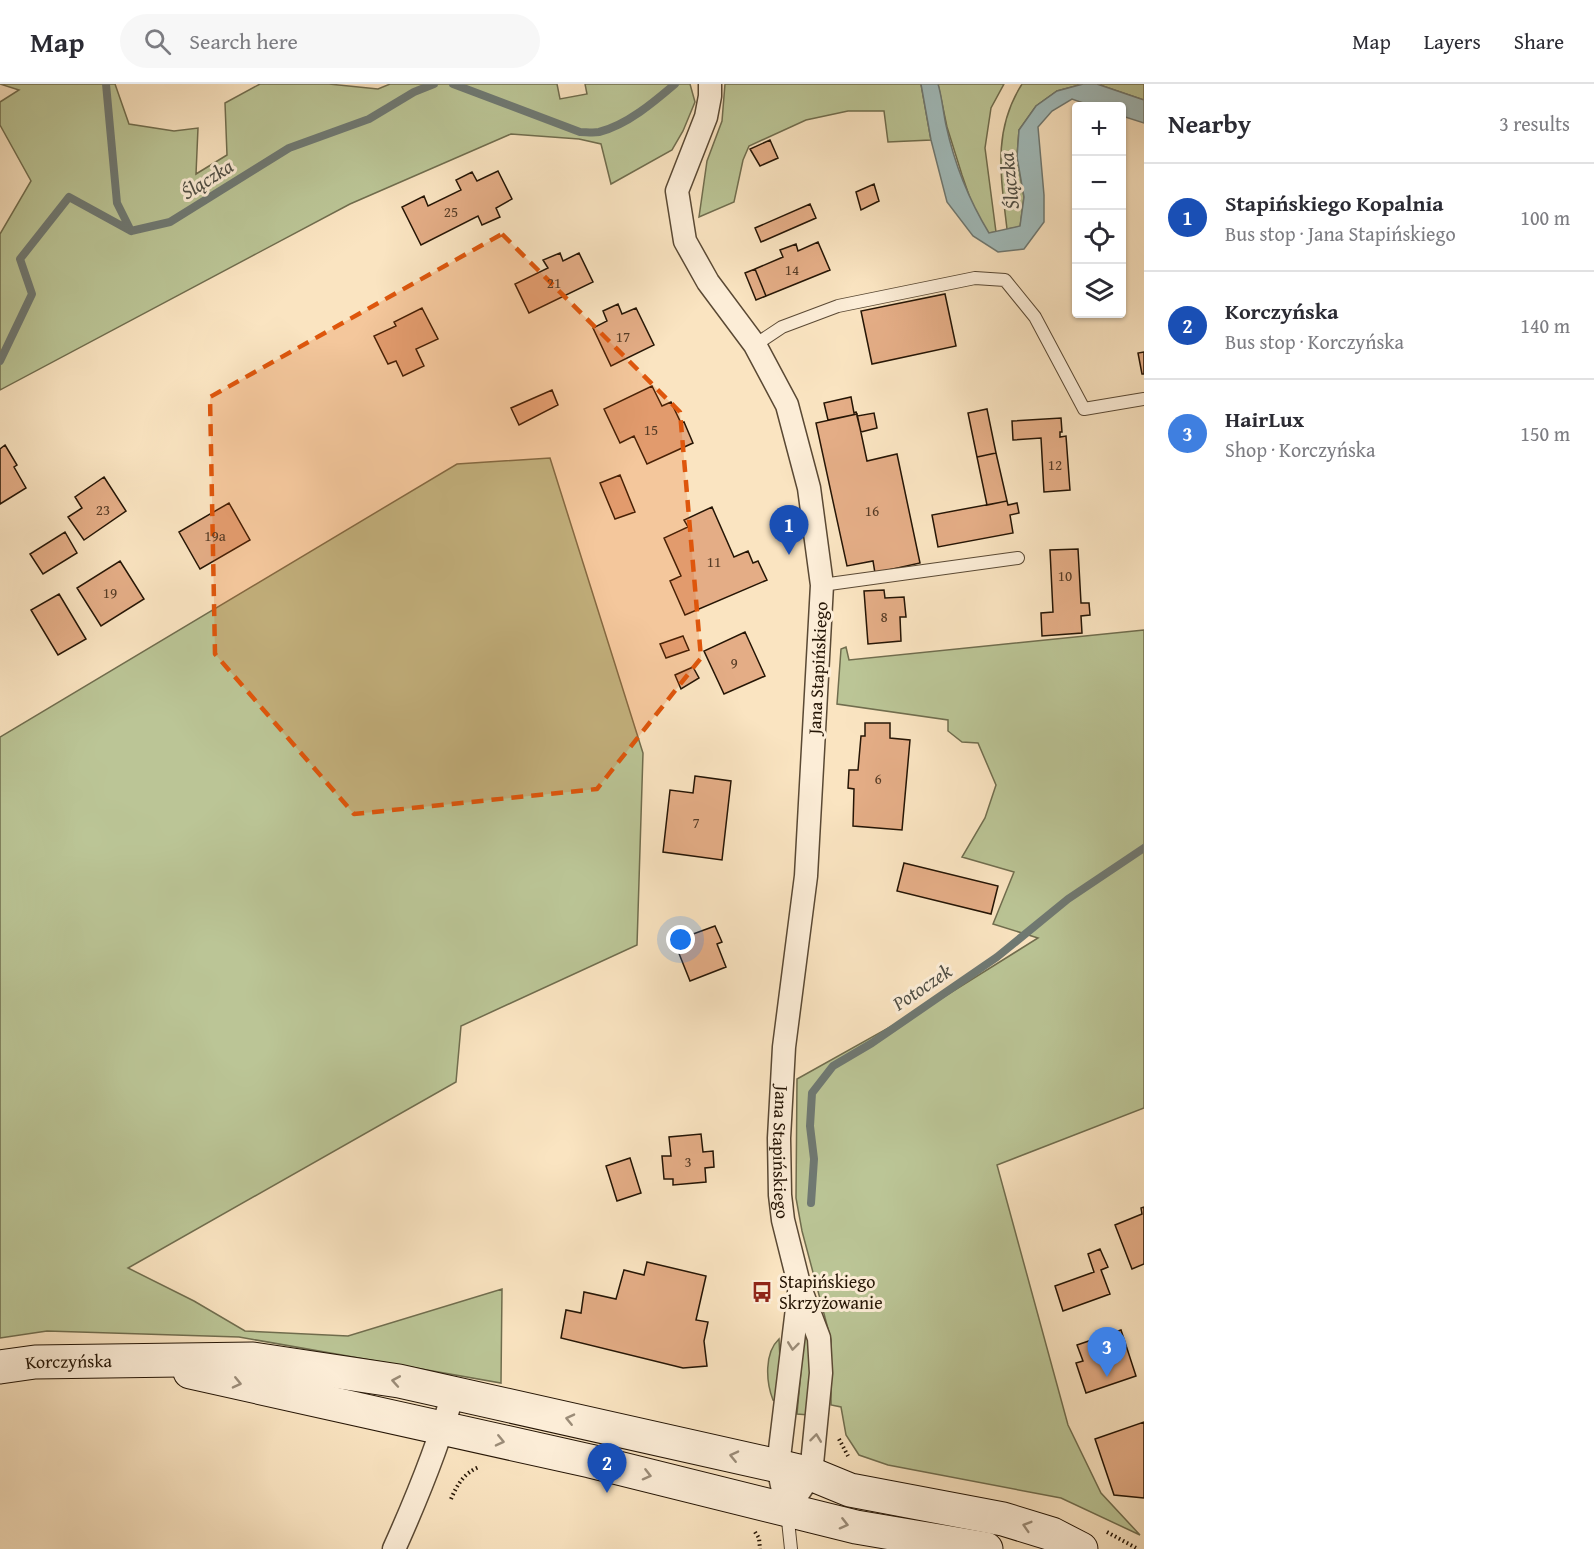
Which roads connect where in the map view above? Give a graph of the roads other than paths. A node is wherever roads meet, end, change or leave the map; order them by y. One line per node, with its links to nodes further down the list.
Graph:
1 (710, 90): 2 (street, Jana Stapińskiego)
2 (755, 345): 3 (lane); 5 (street, Jana Stapińskiego)
3 (1144, 399)
4 (1018, 558): 5 (lane)
5 (822, 585): 6 (street, Jana Stapińskiego)
6 (800, 1288): 11 (street, Jana Stapińskiego, one-way to 11); 12 (street, Jana Stapińskiego, one-way to 6)
7 (139, 1360): 8 (main road, Korczyńska); 9 (main road, Korczyńska, one-way to 7); 10 (main road, Korczyńska, one-way to 10)
8 (0, 1366)
9 (453, 1393): 10 (street); 11 (main road, Korczyńska, one-way to 9)
10 (443, 1428): 13 (main road, Korczyńska, one-way to 13); 15 (street)
11 (778, 1466): 12 (main road, Korczyńska); 13 (street, Jana Stapińskiego)
12 (811, 1474): 13 (street, Jana Stapińskiego); 17 (main road, Korczyńska, one-way to 12)
13 (787, 1510): 14 (main road, Korczyńska, one-way to 14); 16 (lane)
14 (972, 1548)
15 (394, 1549)
16 (791, 1549)
17 (1081, 1549)

